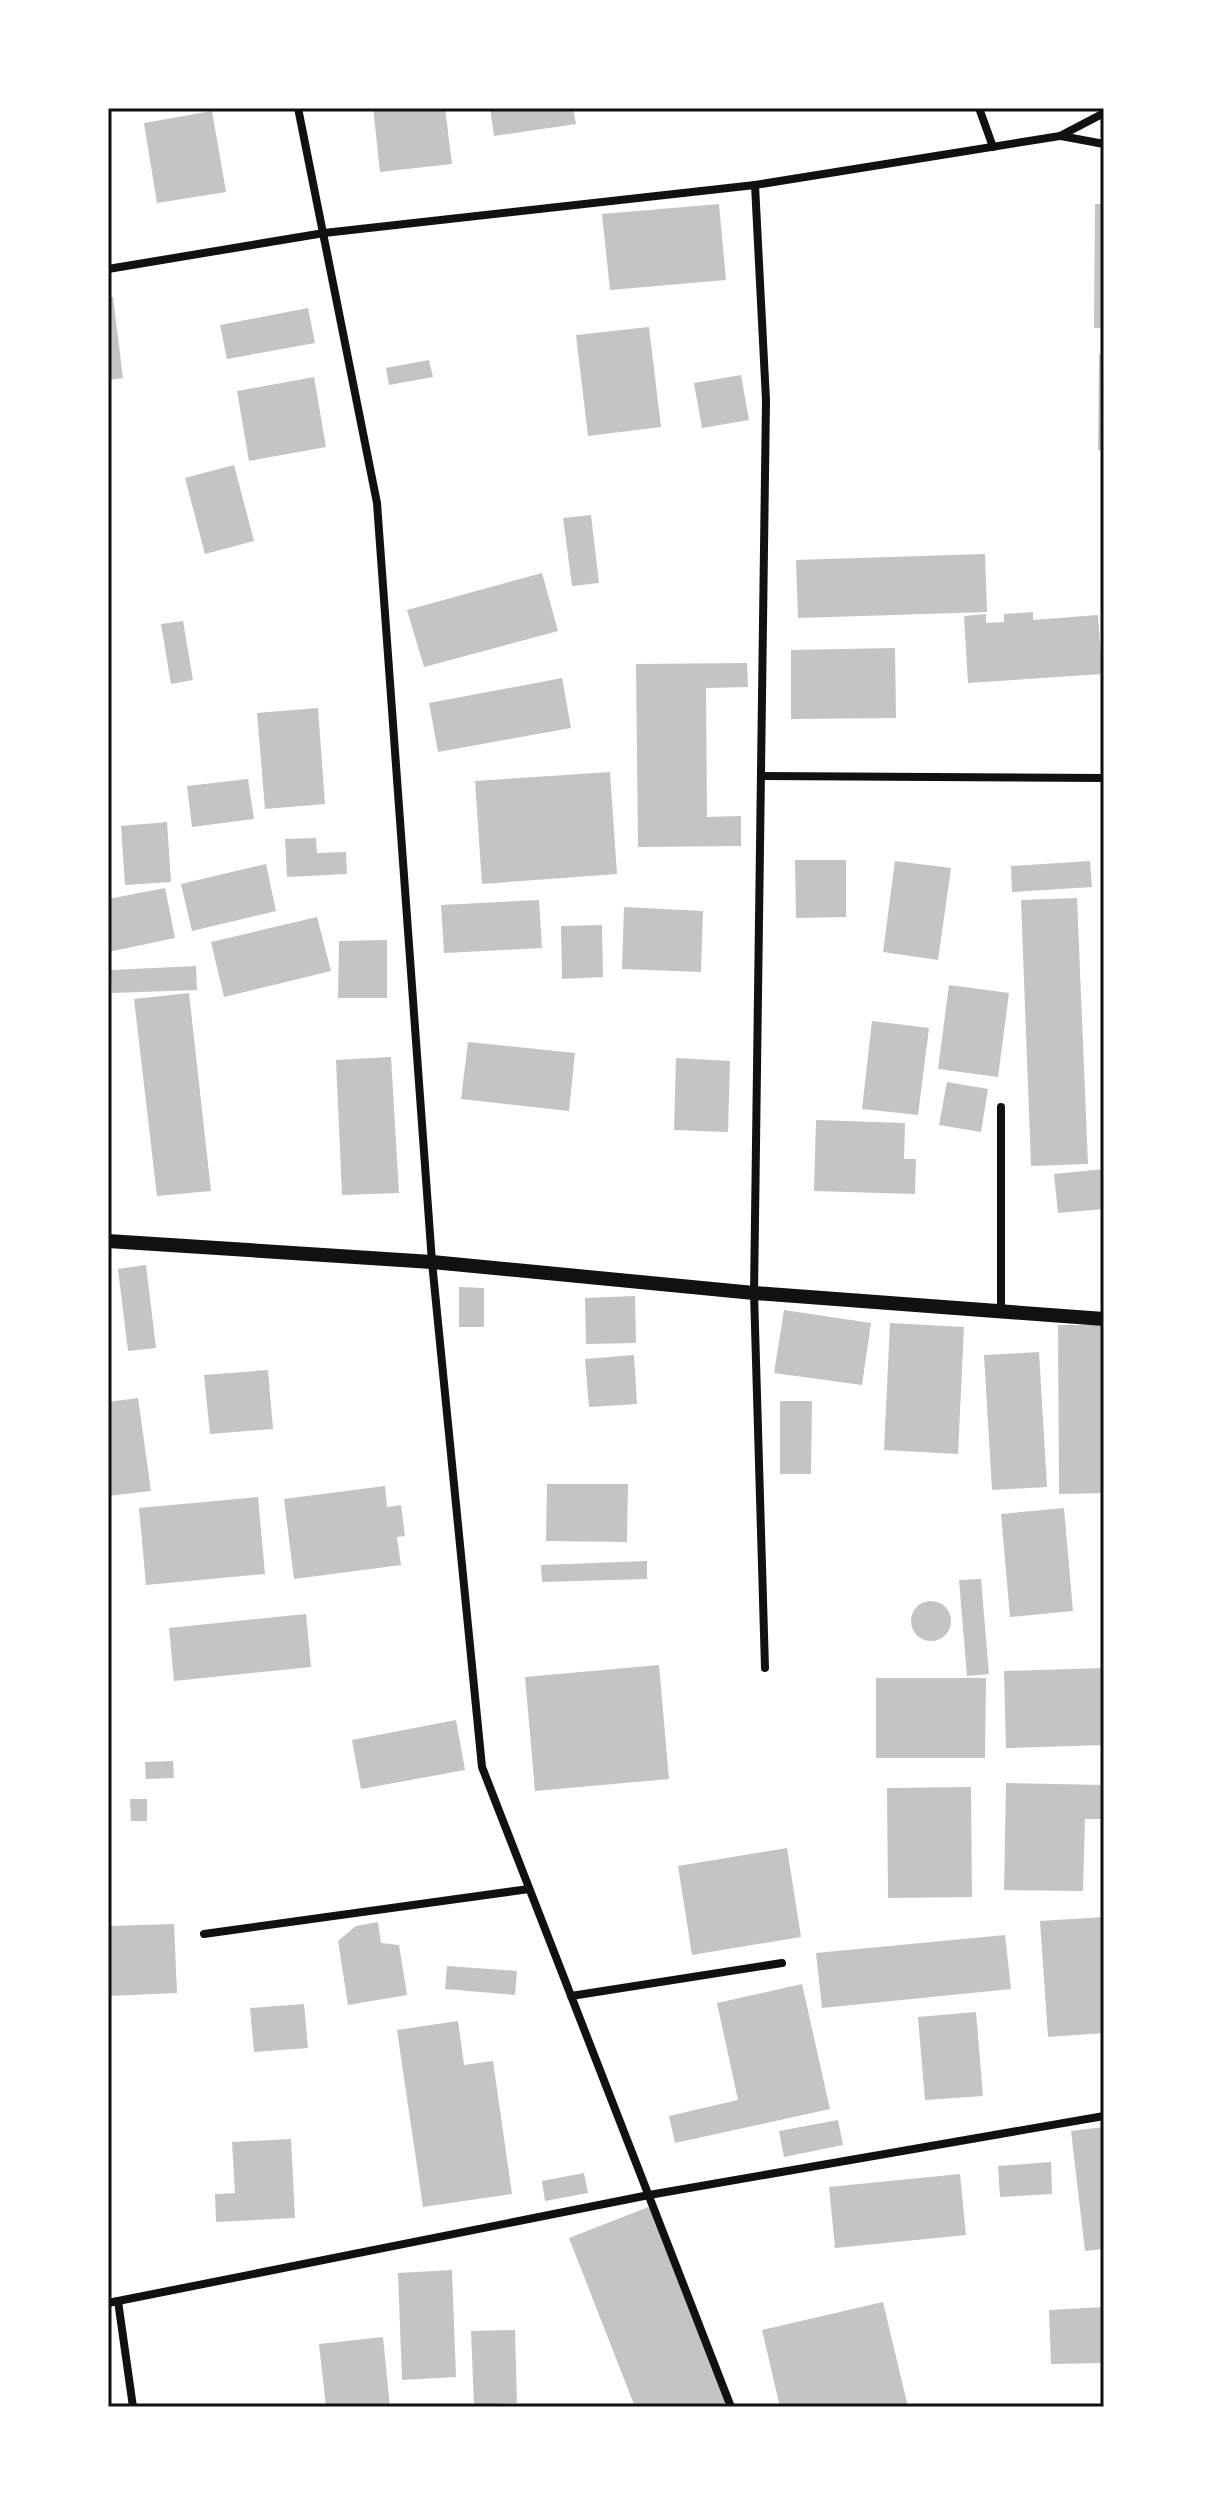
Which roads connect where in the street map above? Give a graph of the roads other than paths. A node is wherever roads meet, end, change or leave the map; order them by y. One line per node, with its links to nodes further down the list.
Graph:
1 (298, 108): 8 (street)
2 (979, 108): 6 (street)
3 (1104, 113): 4 (street)
4 (1060, 136): 5 (street); 6 (street)
5 (1104, 144)
6 (993, 147): 7 (street)
7 (755, 185): 8 (street); 10 (street)
8 (324, 233): 9 (street); 14 (street)
9 (108, 269)
10 (761, 776): 11 (street); 15 (street)
11 (1104, 778)
12 (1001, 1107): 16 (street)
13 (108, 1241): 14 (street)
14 (432, 1262): 15 (street); 19 (street)
15 (754, 1293): 16 (street); 18 (street)
16 (1001, 1311): 17 (street)
17 (1104, 1319)
18 (765, 1668)
19 (529, 1889): 20 (street); 22 (street)
20 (204, 1934)
21 (782, 1963): 22 (street)
22 (571, 1996): 24 (street)
23 (1104, 2116): 24 (street)
24 (649, 2195): 25 (street); 27 (street)
25 (113, 2302): 26 (street)
26 (133, 2407)
27 (731, 2407)

